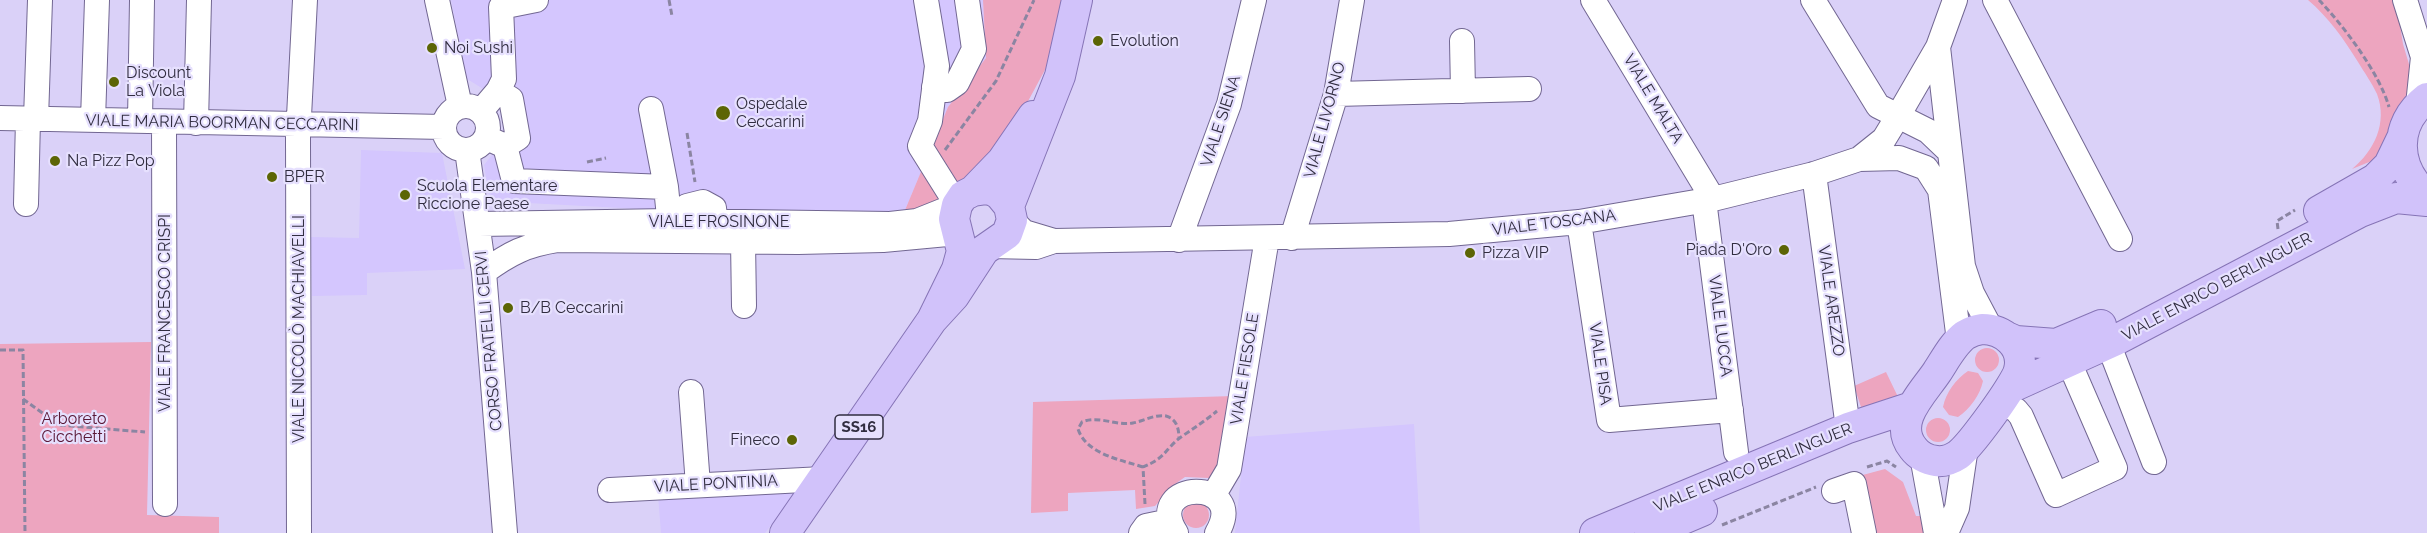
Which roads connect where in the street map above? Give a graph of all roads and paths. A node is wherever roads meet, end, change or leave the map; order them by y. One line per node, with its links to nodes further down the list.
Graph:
1 (40, 0): 36 (street)
2 (97, 0): 37 (street)
3 (142, 0): 38 (street)
4 (199, 0): 40 (street)
5 (305, 0): 41 (street, VIALE NICCOLÒ MACHIAVELLI)
6 (437, 0): 31 (street)
7 (536, 0): 28 (street)
8 (669, 0): 21 (path)
9 (926, 0): 26 (street)
10 (967, 0): 26 (street)
11 (1035, 0): 49 (path)
12 (1077, 0): 25 (main road, SS16)
13 (1254, 0): 66 (street, VIALE SIENA)
14 (1352, 0): 30 (street, VIALE LIVORNO)
15 (1593, 0): 53 (street, VIALE MALTA)
16 (1813, 0): 34 (street)
17 (1955, 0): 23 (street, VIALE TOSCANA)
18 (1995, 0): 65 (street)
19 (2319, 0): 33 (path)
20 (2405, 0): 24 (street)
21 (672, 16)
22 (1462, 41): 29 (street)
23 (1938, 47): 34 (street, VIALE TOSCANA); 45 (street)
24 (2425, 58): 33 (street)
25 (1060, 76): 57 (main road, SS16); 58 (main road, SS16)
26 (934, 87): 49 (street)
27 (1529, 89): 29 (street)
28 (498, 91): 31 (street); 44 (street)
29 (1463, 91): 30 (street)
30 (1336, 94): 64 (street, VIALE LIVORNO)
31 (471, 109): 42 (street); 44 (street)
32 (651, 109): 51 (street)
33 (2409, 114): 52 (main road); 72 (main road, VIALE ENRICO BERLINGUER)
34 (1898, 116): 45 (street); 46 (street, VIALE TOSCANA)
35 (0, 118): 36 (street, VIALE MARIA BOORMAN CECCARINI)
36 (32, 119): 37 (street, VIALE MARIA BOORMAN CECCARINI); 56 (street)
37 (93, 120): 38 (street, VIALE MARIA BOORMAN CECCARINI)
38 (140, 122): 39 (street, VIALE MARIA BOORMAN CECCARINI)
39 (164, 122): 40 (street, VIALE MARIA BOORMAN CECCARINI); 84 (street, VIALE FRANCESCO CRISPI)
40 (196, 123): 41 (street, VIALE MARIA BOORMAN CECCARINI)
41 (299, 125): 42 (street, VIALE MARIA BOORMAN CECCARINI); 100 (street, VIALE NICCOLÒ MACHIAVELLI)
42 (444, 127): 44 (street)
43 (687, 134): 55 (path)
44 (486, 145): 51 (street); 60 (street, CORSO FRATELLI CERVI)
45 (1950, 152): 72 (street)
46 (1859, 159): 50 (street, VIALE TOSCANA); 73 (street)
47 (579, 163): 48 (path)
48 (595, 163)
49 (935, 171): 57 (street)
50 (1814, 174): 53 (street, VIALE TOSCANA); 83 (street, VIALE AREZZO)
51 (666, 187): 61 (street)
52 (2427, 196)
53 (1708, 199): 59 (street, VIALE TOSCANA); 82 (street, VIALE LUCCA)
54 (2427, 201): 74 (main road, VIALE ENRICO BERLINGUER)
55 (698, 202): 61 (street); 62 (street)
56 (26, 204)
57 (962, 209): 58 (main road); 62 (street, VIALE FROSINONE); 68 (main road); 71 (main road, SS16)
58 (1011, 213): 67 (street, VIALE TOSCANA); 68 (main road, SS16)
59 (1579, 222): 64 (street, VIALE TOSCANA); 82 (street, VIALE PISA)
60 (478, 224): 61 (street, VIALE FROSINONE); 69 (street, CORSO FRATELLI CERVI)
61 (674, 228): 62 (street, VIALE FROSINONE); 69 (street, VIALE FROSINONE)
62 (729, 231): 70 (street, VIALE FROSINONE)
63 (1267, 238): 64 (street, VIALE TOSCANA); 66 (street, VIALE TOSCANA); 80 (street, VIALE FIESOLE)
64 (1292, 238)
65 (2120, 239)
66 (1179, 240): 67 (street, VIALE TOSCANA)
67 (1054, 242): 68 (street, VIALE TOSCANA)
68 (990, 246): 71 (main road, SS16)
69 (484, 272): 101 (street, CORSO FRATELLI CERVI)
70 (744, 306)
71 (932, 320): 91 (main road, SS16)
72 (1999, 333): 73 (main road); 78 (main road)
73 (1959, 341): 81 (main road)
74 (2108, 344): 76 (main road, VIALE ENRICO BERLINGUER); 89 (street)
75 (0, 350): 79 (path)
76 (2069, 362): 78 (main road, VIALE ENRICO BERLINGUER); 78 (street)
77 (691, 392): 92 (street)
78 (2005, 395): 86 (main road)
79 (23, 399): 84 (path); 99 (path)
80 (1240, 405): 85 (path); 95 (street, VIALE FIESOLE)
81 (1912, 407): 83 (main road, VIALE ENRICO BERLINGUER); 87 (main road)
82 (1731, 410): 88 (street, VIALE LUCCA)
83 (1848, 428): 104 (main road, VIALE ENRICO BERLINGUER)
84 (165, 433): 96 (street, VIALE FRANCESCO CRISPI)
85 (1179, 439): 90 (path); 90 (path)
86 (1966, 447): 87 (main road, VIALE ENRICO BERLINGUER); 108 (street)
87 (1915, 450): 105 (main road, VIALE ENRICO BERLINGUER); 107 (street)
88 (1737, 452)
89 (2154, 462)
90 (1143, 467): 98 (path)
91 (823, 479): 92 (street, VIALE PONTINIA); 102 (main road, SS16)
92 (698, 485): 93 (street, VIALE PONTINIA)
93 (610, 489)
94 (1834, 491): 106 (street)
95 (1213, 496): 97 (street); 103 (street)
96 (165, 504)
97 (1173, 527): 98 (street)
98 (1144, 530)
99 (25, 533)
100 (299, 533)
101 (506, 533)
102 (785, 533)
103 (1217, 533)
104 (1595, 533)
105 (1650, 533)
106 (1864, 533)
107 (1936, 533)
108 (1946, 533)

